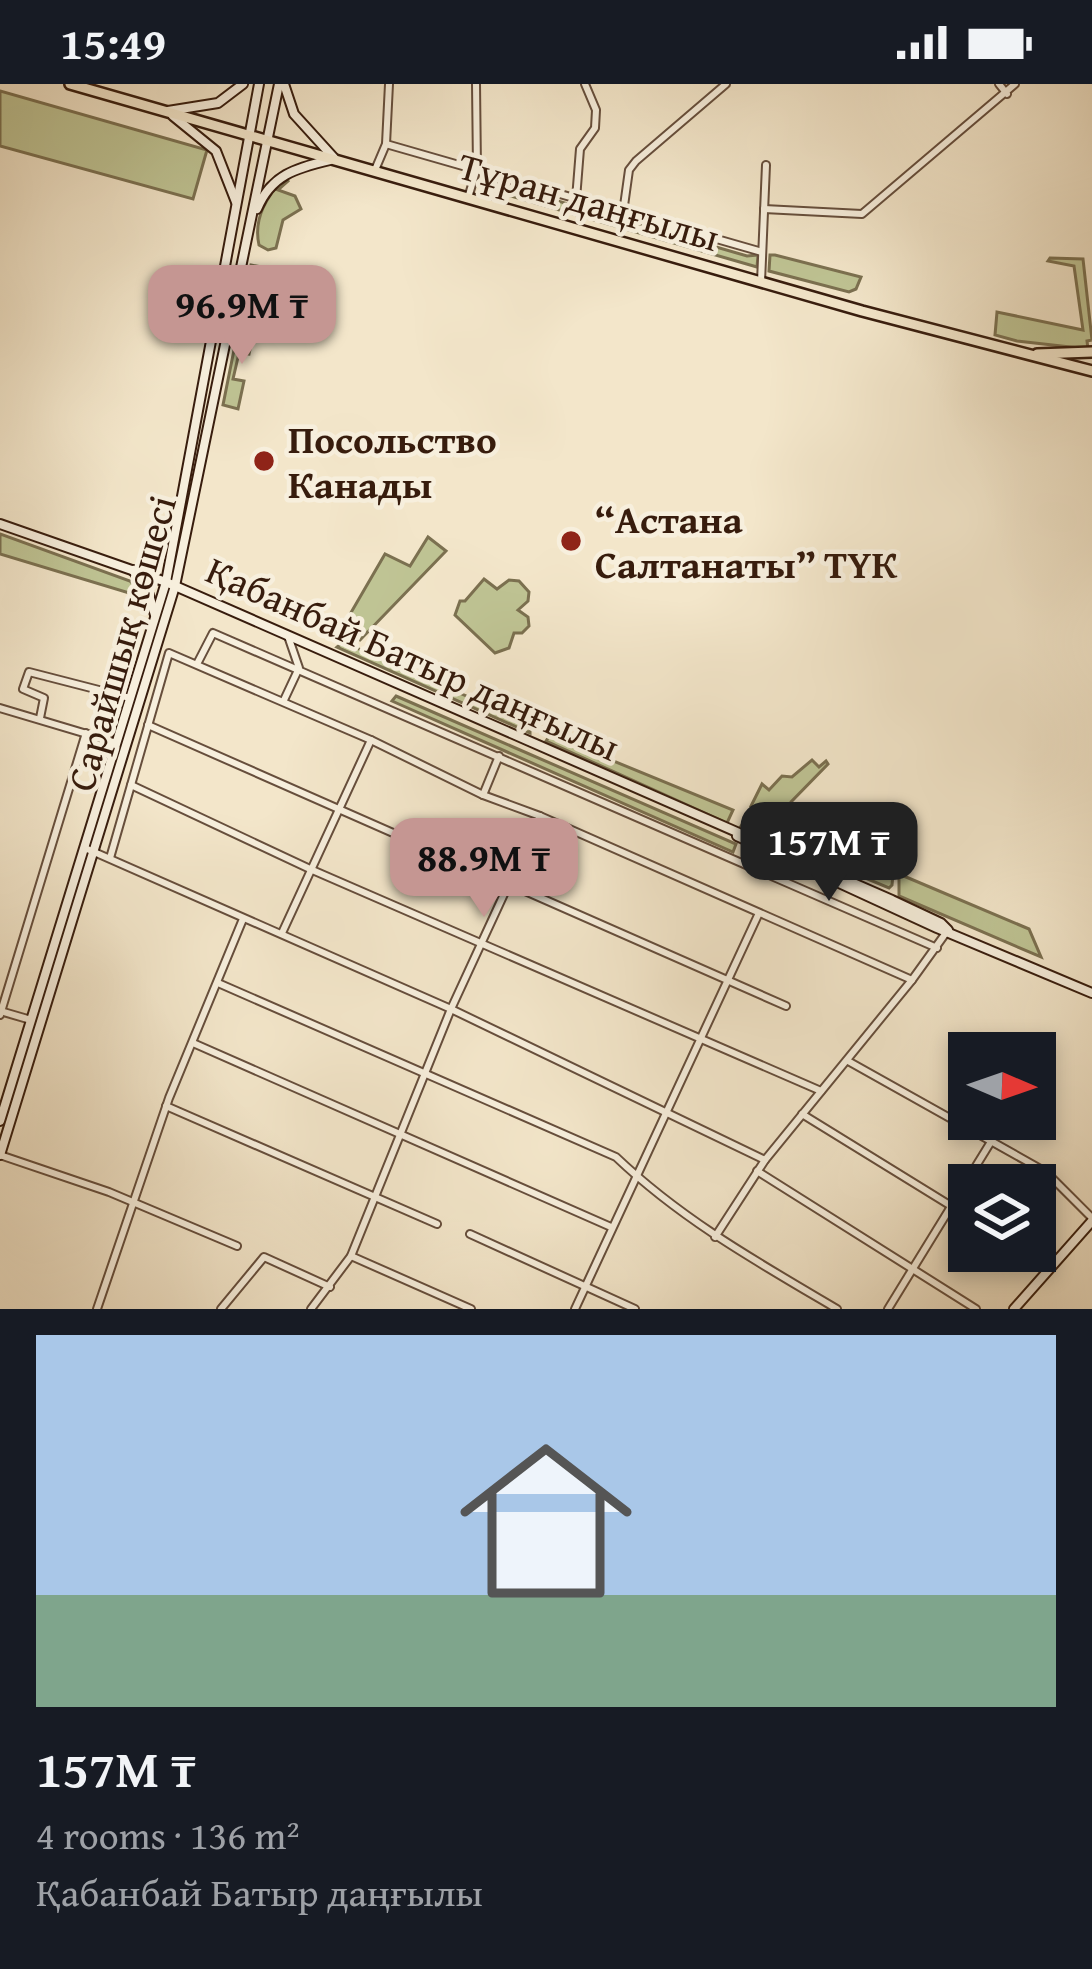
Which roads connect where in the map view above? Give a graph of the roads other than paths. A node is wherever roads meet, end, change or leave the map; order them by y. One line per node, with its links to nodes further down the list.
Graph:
1 (70, 84): 12 (main road, Тұран даңғылы)
2 (243, 84): 12 (main road)
3 (260, 84): 13 (main road, Сарайшық көшесі)
4 (282, 84): 14 (main road, Сарайшық көшесі); 16 (main road)
5 (389, 84): 15 (street)
6 (476, 84): 18 (street)
7 (585, 84): 21 (street)
8 (726, 84): 24 (street)
9 (999, 84): 11 (street)
10 (1015, 84): 11 (street)
11 (1007, 94): 23 (street)
12 (167, 112): 13 (main road, Тұран даңғылы); 22 (main road)
13 (250, 135): 14 (main road, Тұран даңғылы); 22 (main road, Сарайшық көшесі)
14 (267, 140): 16 (main road, Тұран даңғылы); 25 (main road, Сарайшық көшесі)
15 (386, 144): 18 (street); 19 (street)
16 (335, 159): 19 (main road, Тұран даңғылы); 25 (main road)
17 (766, 165): 23 (street)
18 (478, 168): 20 (street); 21 (street)
19 (375, 170): 20 (main road, Тұран даңғылы)
20 (468, 198): 27 (main road, Тұран даңғылы)
21 (576, 199): 24 (street)
22 (237, 205): 33 (main road, Сарайшық көшесі)
23 (764, 209): 26 (street)
24 (623, 213): 26 (street)
25 (250, 227): 33 (main road, Сарайшық көшесі)
26 (762, 252): 27 (street)
27 (761, 282): 29 (main road, Тұран даңғылы)
28 (1092, 352): 29 (main road)
29 (1025, 354): 30 (main road, Тұран даңғылы)
30 (1092, 371)
31 (0, 524): 32 (main road, Қабанбай Батыр даңғылы)
32 (132, 569): 33 (main road, Қабанбай Батыр даңғылы); 34 (main road)
33 (171, 584): 34 (main road, Сарайшық көшесі); 35 (main road, Қабанбай Батыр даңғылы); 51 (main road, Сарайшық көшесі)
34 (155, 618): 38 (main road, Сарайшық көшесі)
35 (288, 636): 37 (street); 57 (main road, Қабанбай Батыр даңғылы)
36 (196, 665): 37 (street); 39 (street); 42 (street)
37 (299, 668): 39 (street); 46 (street)
38 (130, 698): 41 (street); 45 (main road, Сарайшық көшесі)
39 (284, 701): 44 (street)
40 (0, 708): 41 (street)
41 (40, 718): 43 (street)
42 (148, 725): 47 (street); 49 (street)
43 (86, 733): 45 (street); 67 (street)
44 (371, 740): 48 (street); 49 (street)
45 (116, 743): 51 (main road, Сарайшық көшесі)
46 (499, 756): 48 (street); 60 (street)
47 (131, 785): 52 (street); 53 (street)
48 (482, 795): 50 (street)
49 (338, 806): 53 (street); 54 (street)
50 (540, 816): 54 (street); 55 (street)
51 (89, 850): 52 (street); 68 (main road, Сарайшық көшесі); 80 (main road, Сарайшық көшесі)
52 (110, 858): 56 (street)
53 (310, 869): 58 (street); 59 (street)
54 (510, 882): 59 (street); 61 (street)
55 (759, 913): 61 (street); 62 (street)
56 (243, 919): 58 (street); 63 (street)
57 (948, 930): 60 (street); 64 (main road, Қабанбай Батыр даңғылы)
58 (281, 934): 66 (street)
59 (481, 942): 66 (street); 69 (street)
60 (937, 948): 62 (street)
61 (726, 976): 65 (street); 69 (street)
62 (912, 980): 71 (street)
63 (218, 983): 70 (street); 72 (street)
64 (1092, 993)
65 (786, 1006)
66 (451, 1009): 72 (street); 75 (street)
67 (0, 1012): 68 (street)
68 (31, 1020): 77 (main road, Сарайшық көшесі)
69 (699, 1038): 73 (street); 75 (street)
70 (193, 1043): 74 (street); 78 (street)
71 (848, 1061): 73 (street); 79 (street)
72 (425, 1073): 78 (street); 84 (street)
73 (821, 1091): 76 (street)
74 (166, 1106): 85 (street); 86 (street)
75 (668, 1110): 81 (street); 84 (street)
76 (802, 1114): 81 (street); 87 (street)
77 (0, 1125)
78 (398, 1134): 85 (street); 91 (street)
79 (992, 1141): 82 (street); 89 (street)
80 (0, 1155): 86 (street)
81 (764, 1160): 83 (street)
82 (977, 1164)
83 (757, 1171): 93 (street); 96 (street)
84 (636, 1179): 91 (street); 93 (street)
85 (374, 1196): 90 (street); 95 (street)
86 (132, 1202): 94 (street); 100 (street)
87 (948, 1203)
88 (948, 1207): 96 (street)
89 (1092, 1220): 110 (main road)
90 (437, 1224)
91 (611, 1227): 97 (street)
92 (470, 1234): 97 (street)
93 (715, 1238): 107 (street)
94 (237, 1246)
95 (351, 1256): 98 (street); 104 (street)
96 (913, 1266): 108 (street); 109 (street)
97 (585, 1286): 105 (street); 106 (street)
98 (331, 1288): 99 (street); 101 (street)
99 (318, 1300): 102 (street); 103 (street)
100 (97, 1309)
101 (221, 1309)
102 (311, 1309)
103 (328, 1309)
104 (472, 1309)
105 (575, 1309)
106 (634, 1309)
107 (837, 1309)
108 (888, 1309)
109 (976, 1309)
110 (1014, 1309)

